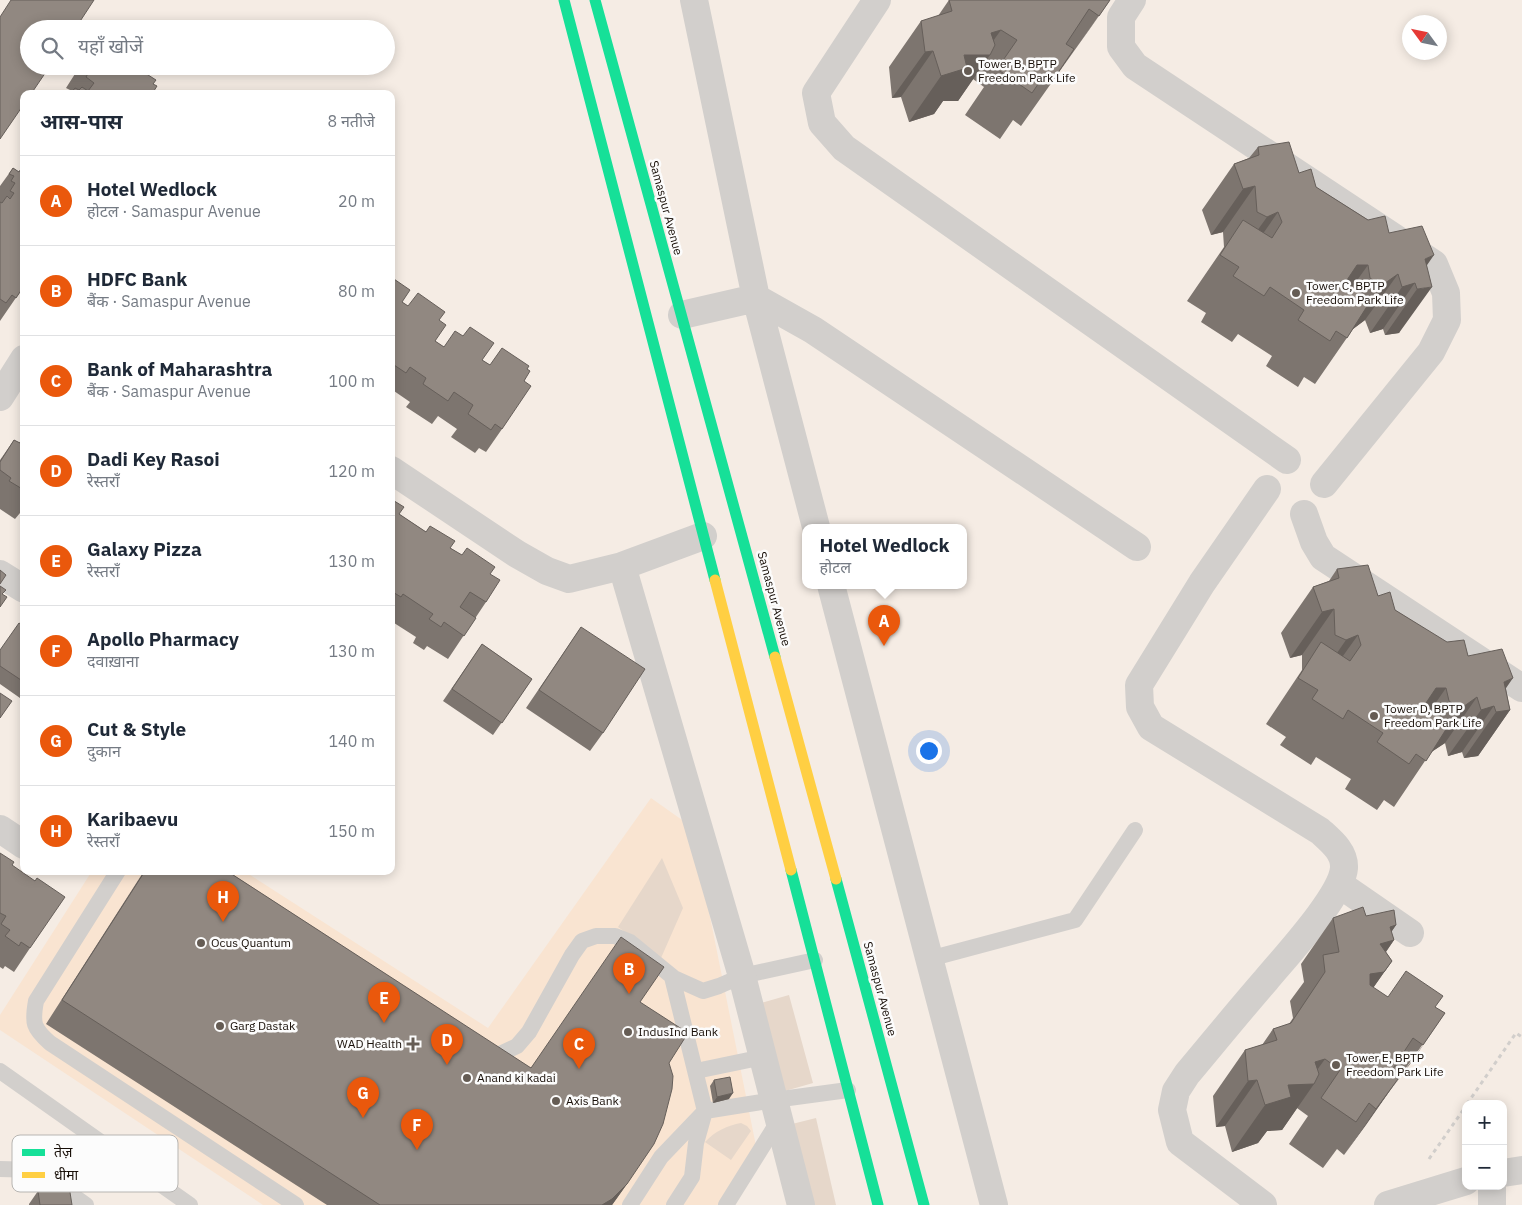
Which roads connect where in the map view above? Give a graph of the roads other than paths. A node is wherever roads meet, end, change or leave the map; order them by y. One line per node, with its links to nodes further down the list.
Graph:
1 (564, 0): 16 (main road)
2 (595, 0): 7 (main road, Samaspur Avenue)
3 (694, 0): 6 (street)
4 (877, 0): 10 (street)
5 (1132, 0): 12 (street)
6 (756, 298): 7 (street); 15 (street); 17 (street)
7 (682, 315): 55 (main road, Samaspur Avenue)
8 (20, 363): 9 (street)
9 (3, 385)
10 (1287, 460): 12 (street); 13 (street)
11 (395, 473): 18 (street)
12 (1324, 484): 14 (street)
13 (1268, 490): 14 (street); 27 (street)
14 (1304, 514): 22 (street)
15 (815, 524)
16 (703, 536): 18 (street); 30 (main road)
17 (1137, 547)
18 (622, 566): 31 (street)
19 (0, 574): 20 (street)
20 (20, 586)
21 (833, 589): 29 (street)
22 (1522, 688)
23 (0, 829): 25 (street)
24 (1135, 830): 29 (lane)
25 (20, 842)
26 (115, 875): 49 (lane)
27 (1340, 884): 28 (street); 57 (street)
28 (1410, 933)
29 (930, 959): 56 (street)
30 (815, 960): 31 (lane); 37 (main road)
31 (742, 976): 32 (lane); 34 (street)
32 (672, 977): 33 (lane); 36 (lane)
33 (473, 1052)
34 (763, 1057): 36 (lane); 38 (street)
35 (0, 1071): 40 (lane)
36 (696, 1072): 39 (lane)
37 (848, 1090): 38 (lane); 54 (main road)
38 (776, 1110): 39 (lane); 52 (lane); 53 (street)
39 (705, 1111): 50 (lane); 51 (lane)
40 (91, 1135)
41 (1522, 1170): 42 (street)
42 (1507, 1172)
43 (1462, 1182): 58 (street)
44 (1492, 1190): 59 (street)
45 (67, 1192): 47 (lane)
46 (172, 1192): 48 (lane)
47 (86, 1205)
48 (190, 1205)
49 (296, 1205)
50 (630, 1205)
51 (674, 1205)
52 (726, 1205)
53 (801, 1205)
54 (878, 1205)
55 (924, 1205)
56 (994, 1205)
57 (1264, 1205)
58 (1388, 1205)
59 (1492, 1205)

